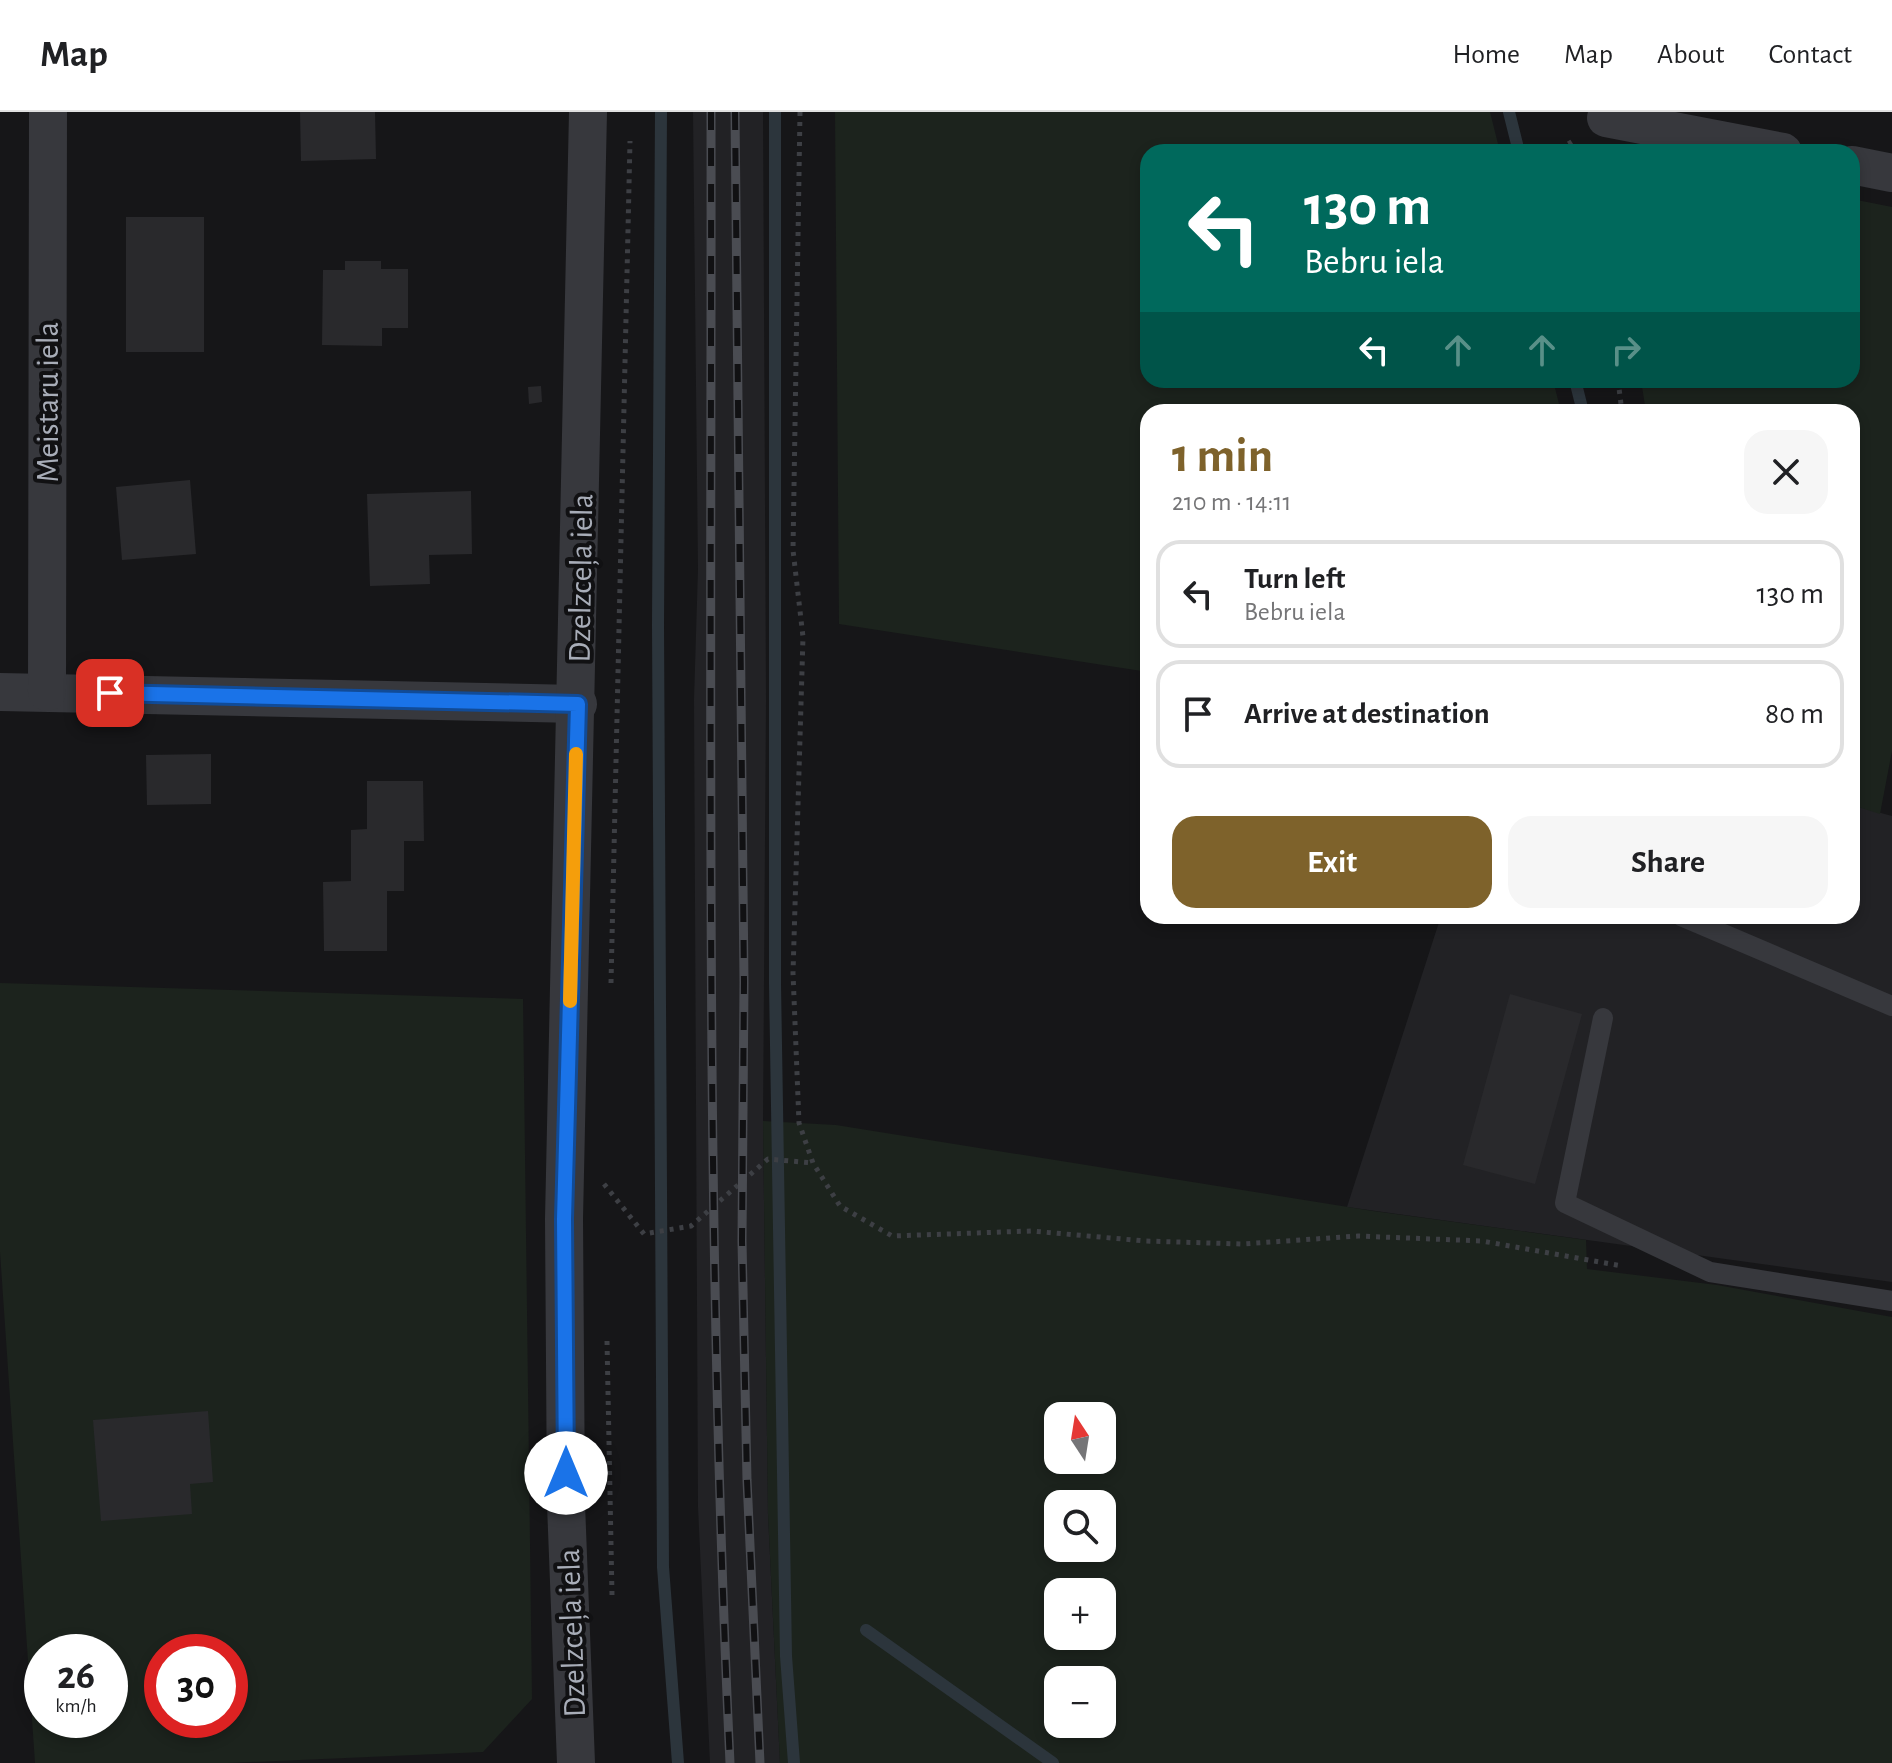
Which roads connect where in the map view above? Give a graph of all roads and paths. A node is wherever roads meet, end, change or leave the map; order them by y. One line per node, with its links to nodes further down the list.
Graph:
1 (48, 112): 10 (street, Meistaru iela)
2 (588, 112): 11 (street, Dzelzceļa iela)
3 (800, 112): 17 (path)
4 (1606, 118): 6 (street)
5 (630, 136): 13 (path)
6 (1741, 144)
7 (1860, 167): 8 (street)
8 (1892, 173)
9 (0, 692): 10 (street)
10 (47, 692): 11 (street)
11 (578, 704): 16 (street, Dzelzceļa iela)
12 (1700, 924): 14 (lane)
13 (611, 990)
14 (1892, 1006)
15 (1603, 1018): 22 (lane)
16 (566, 1153): 19 (path); 25 (street, Dzelzceļa iela)
17 (813, 1163): 19 (path); 21 (path)
18 (604, 1169): 19 (path)
19 (604, 1184): 20 (path)
20 (605, 1200)
21 (1630, 1267)
22 (1892, 1301)
23 (607, 1327): 24 (path)
24 (612, 1597)
25 (576, 1763)

